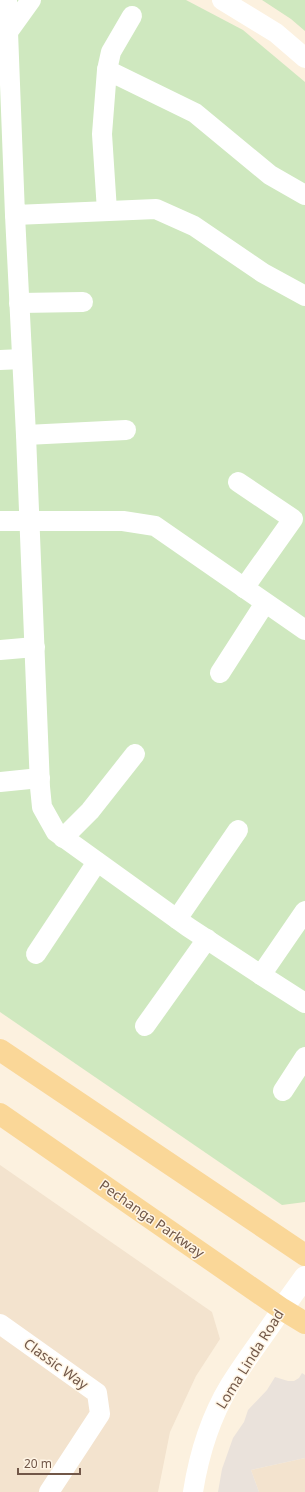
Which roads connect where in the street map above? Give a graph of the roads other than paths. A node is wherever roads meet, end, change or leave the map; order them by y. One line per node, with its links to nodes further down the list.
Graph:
1 (7, 0): 5 (street)
2 (31, 0): 5 (street)
3 (222, 0): 6 (street)
4 (132, 16): 7 (street)
5 (8, 32): 8 (street)
6 (305, 58)
7 (107, 70): 9 (street); 10 (street)
8 (5, 96): 11 (street)
9 (305, 195)
10 (107, 211): 11 (street); 12 (street)
11 (10, 224): 14 (street)
12 (305, 296)
13 (83, 302): 14 (street)
14 (19, 303): 15 (street)
15 (22, 359): 16 (street); 18 (street)
16 (0, 360)
17 (126, 430): 18 (street)
18 (26, 435): 21 (street)
19 (238, 482): 22 (street)
20 (0, 521): 21 (street)
21 (29, 521): 23 (street); 26 (street)
22 (299, 523): 23 (street)
23 (244, 588): 24 (street)
24 (265, 603): 25 (street); 28 (street)
25 (305, 630)
26 (35, 647): 27 (street); 30 (street)
27 (0, 650)
28 (220, 673)
29 (135, 754): 33 (street)
30 (40, 778): 31 (street); 33 (street)
31 (0, 782)
32 (238, 830): 36 (street)
33 (63, 838): 34 (street)
34 (97, 862): 36 (street); 38 (street)
35 (305, 911): 39 (street)
36 (177, 919): 37 (street)
37 (207, 939): 39 (street); 41 (street)
38 (36, 954)
39 (261, 975): 40 (street)
40 (305, 1003)
41 (145, 1026)
42 (0, 1050): 46 (main road)
43 (305, 1057): 44 (street)
44 (283, 1091)
45 (0, 1114): 48 (main road, Pechanga Parkway)
46 (305, 1255)
47 (305, 1277): 48 (street, Loma Linda Road)
48 (282, 1309): 49 (main road, Pechanga Parkway); 52 (street, Loma Linda Road)
49 (305, 1323)
50 (0, 1324): 51 (street, Classic Way)
51 (49, 1492)
52 (193, 1492)

